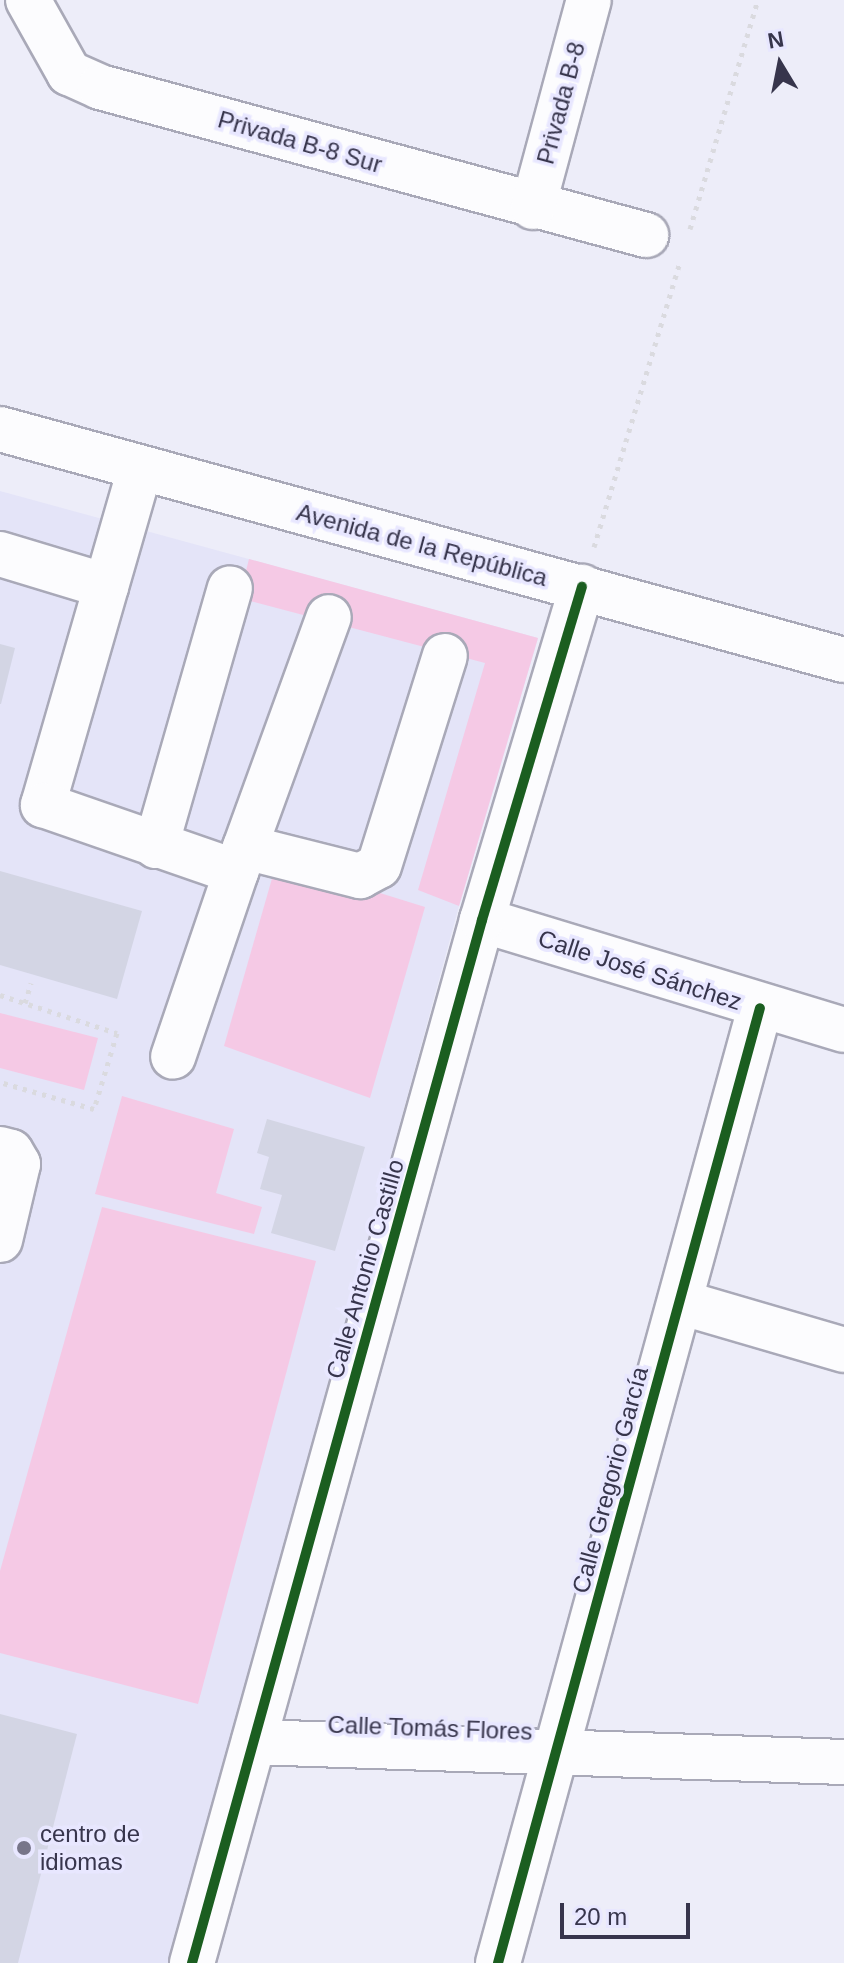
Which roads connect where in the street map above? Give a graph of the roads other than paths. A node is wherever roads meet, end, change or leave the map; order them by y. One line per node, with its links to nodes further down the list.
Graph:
1 (28, 0): 3 (street, Privada B-8 Sur)
2 (589, 0): 3 (street, Privada B-8)
3 (533, 207): 4 (street, Privada B-8 Sur)
4 (671, 244)
5 (0, 429): 6 (street, Avenida de la República)
6 (140, 469): 8 (street); 9 (street, Avenida de la República)
7 (0, 554): 8 (street)
8 (106, 586): 14 (street)
9 (582, 587): 13 (street, Avenida de la República); 16 (street, Calle Antonio Castillo)
10 (230, 588): 14 (street)
11 (329, 617): 15 (street)
12 (445, 656): 15 (street)
13 (844, 660)
14 (156, 846): 15 (street)
15 (240, 860): 19 (street)
16 (482, 920): 17 (street, Calle José Sánchez); 24 (street, Calle Antonio Castillo)
17 (760, 1008): 18 (street, Calle José Sánchez); 22 (street, Calle Gregorio García)
18 (844, 1030)
19 (173, 1057)
20 (0, 1149): 21 (street)
21 (0, 1240)
22 (680, 1302): 23 (street); 25 (street, Calle Gregorio García)
23 (844, 1350)
24 (254, 1742): 25 (street, Calle Tomás Flores); 27 (street, Calle Antonio Castillo)
25 (556, 1753): 26 (street, Calle Tomás Flores); 28 (street, Calle Gregorio García)
26 (844, 1762)
27 (192, 1963)
28 (498, 1963)

